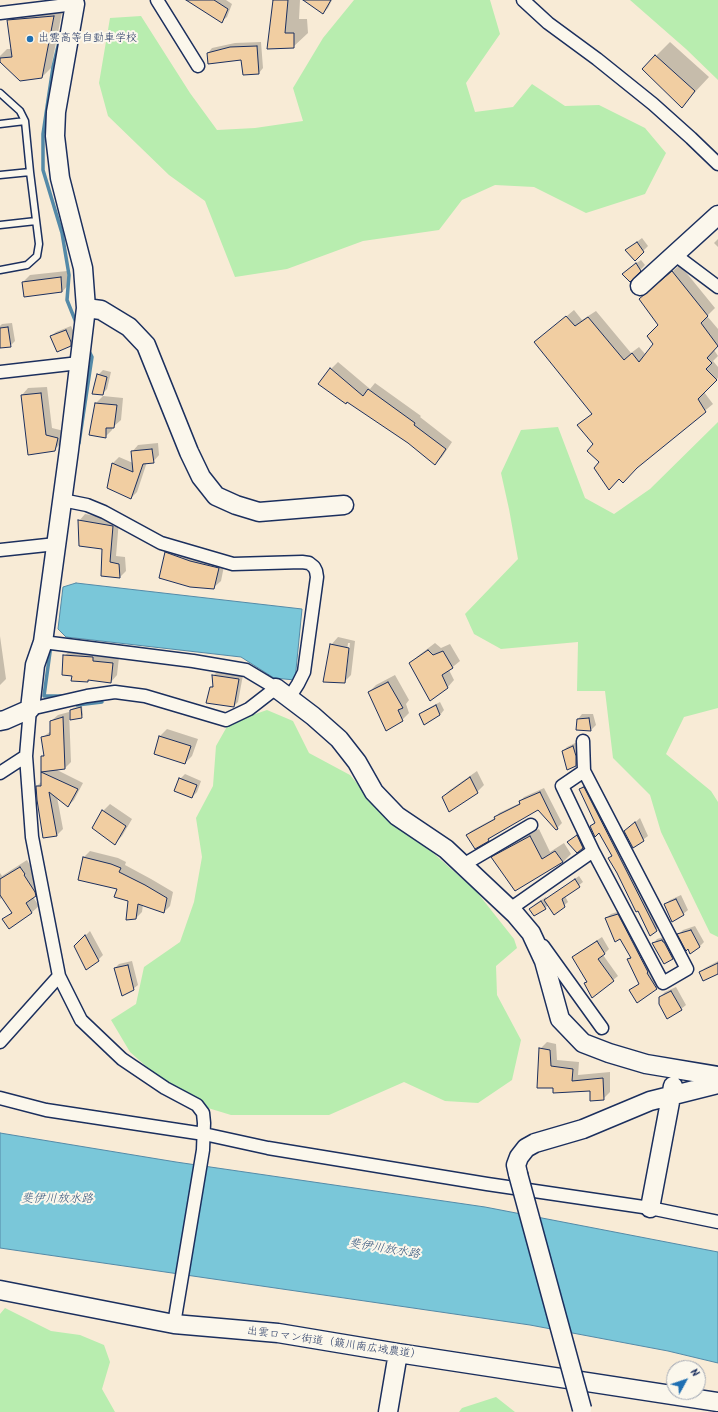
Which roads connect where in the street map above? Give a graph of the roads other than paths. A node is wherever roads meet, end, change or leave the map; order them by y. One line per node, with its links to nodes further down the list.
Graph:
1 (158, 0): 5 (street)
2 (523, 0): 9 (street)
3 (76, 2): 4 (street); 19 (street)
4 (0, 13)
5 (198, 66)
6 (0, 93): 7 (lane)
7 (25, 121): 8 (lane); 10 (lane)
8 (0, 124)
9 (718, 164)
10 (30, 172): 11 (lane); 13 (lane)
11 (0, 175)
12 (718, 214): 15 (street)
13 (36, 221): 14 (lane); 16 (lane)
14 (0, 225)
15 (674, 254): 17 (street); 18 (street)
16 (0, 270)
17 (640, 286)
18 (718, 287)
19 (86, 308): 20 (street); 23 (street)
20 (79, 363): 21 (street); 22 (street)
21 (0, 372)
22 (62, 500): 24 (street); 27 (street)
23 (344, 505)
24 (56, 544): 25 (street); 26 (street)
25 (0, 550)
26 (43, 642): 27 (street); 28 (street)
27 (282, 693): 28 (street); 36 (street)
28 (30, 709): 29 (street); 31 (street)
29 (0, 721)
30 (583, 741): 32 (street)
31 (26, 756): 33 (street); 39 (street)
32 (584, 771): 35 (street); 35 (street)
33 (0, 773)
34 (531, 825): 36 (street)
35 (593, 852): 37 (street)
36 (462, 865): 37 (street)
37 (510, 909): 38 (street)
38 (531, 933): 40 (street); 42 (street)
39 (59, 976): 41 (street); 47 (street)
40 (602, 1028)
41 (0, 1042)
42 (675, 1069): 43 (street); 45 (street)
43 (718, 1076)
44 (718, 1084): 45 (street)
45 (671, 1096): 48 (street); 54 (street, bridge)
46 (0, 1098): 47 (street)
47 (204, 1134): 48 (street); 51 (street)
48 (650, 1208): 49 (street)
49 (718, 1222)
50 (0, 1290): 51 (street, 出雲ロマン街道（簸川南広域農道）)
51 (174, 1324): 52 (street, 出雲ロマン街道（簸川南広域農道）)
52 (398, 1353): 53 (street, 出雲ロマン街道（簸川南広域農道）); 55 (street)
53 (718, 1402)
54 (583, 1410)
55 (388, 1412)

